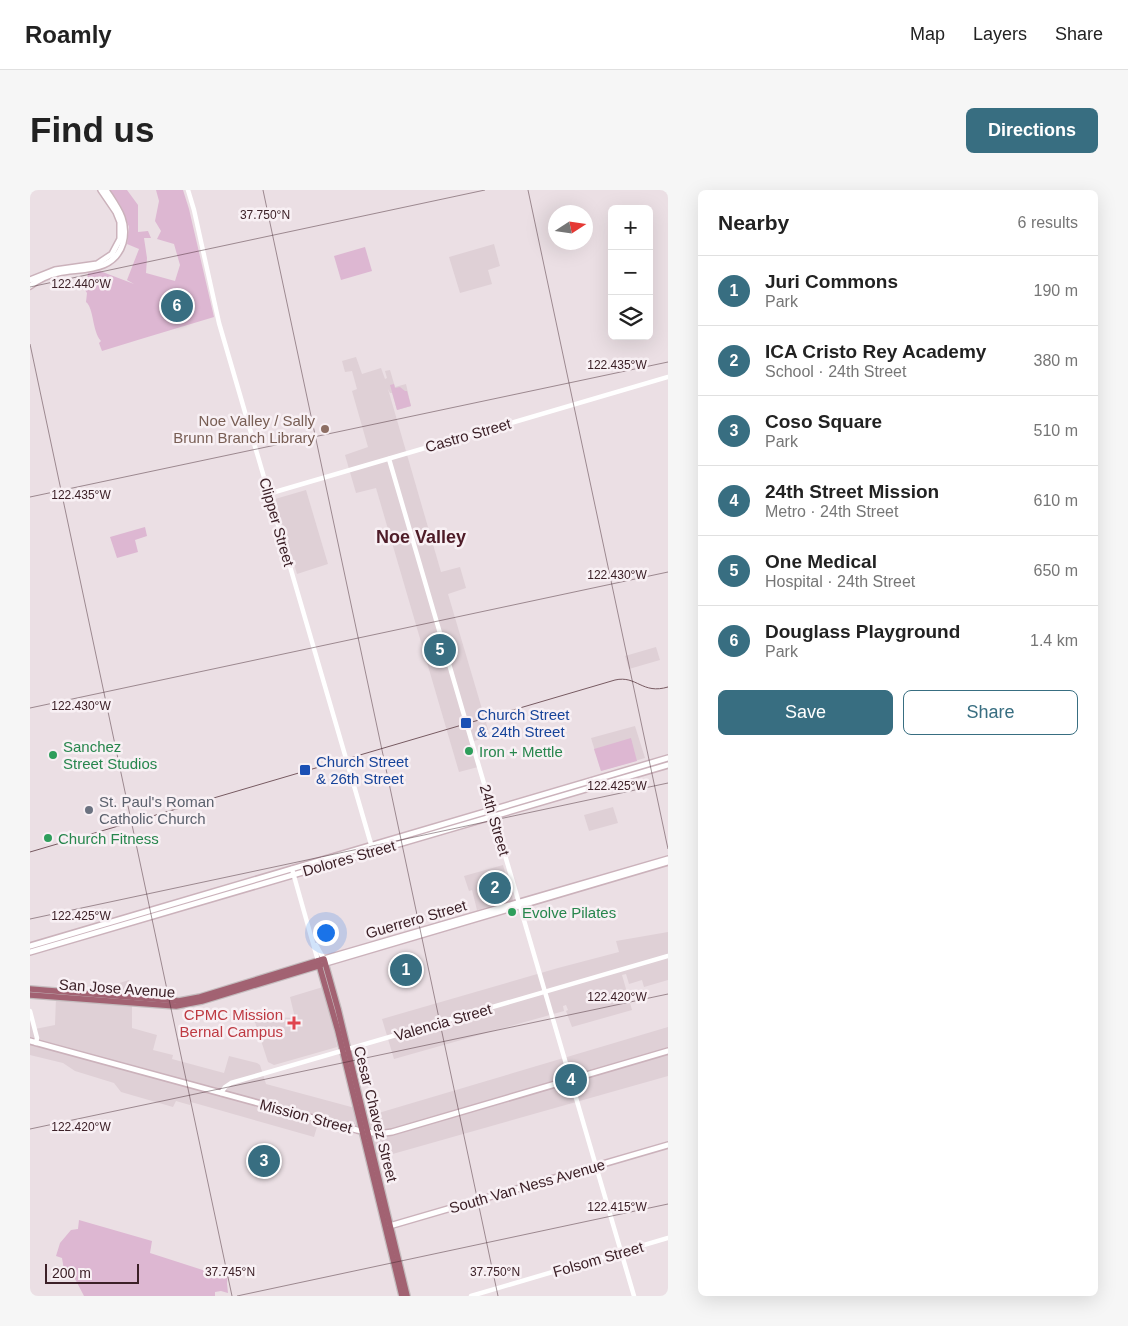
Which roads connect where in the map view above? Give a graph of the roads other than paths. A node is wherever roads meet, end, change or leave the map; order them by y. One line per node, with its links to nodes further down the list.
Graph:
1 (101, 190): 4 (main road)
2 (106, 190): 5 (main road)
3 (188, 190): 8 (street, Clipper Street)
4 (30, 280)
5 (30, 286)
6 (668, 377): 7 (street, Castro Street)
7 (389, 459): 8 (street, Castro Street); 11 (street, 24th Street)
8 (268, 494): 12 (street, Clipper Street)
9 (668, 758): 11 (main road, Dolores Street)
10 (668, 765): 11 (main road, Dolores Street)
11 (493, 813): 12 (main road, Dolores Street); 15 (street, 24th Street)
12 (372, 848): 14 (main road, Dolores Street)
13 (668, 860): 15 (main road, Guerrero Street)
14 (293, 872): 16 (main road, Dolores Street); 17 (main road, Dolores Street); 19 (street, Cesar Chavez Street)
15 (519, 904): 19 (main road, Guerrero Street); 21 (street, 24th Street)
16 (30, 946)
17 (30, 952)
18 (668, 956): 21 (street, Valencia Street)
19 (322, 962): 23 (main road, Guerrero Street); 26 (main road, Cesar Chavez Street)
20 (30, 989): 23 (main road, San Jose Avenue)
21 (545, 992): 26 (street, Valencia Street); 28 (street, 24th Street)
22 (30, 995): 23 (main road, San Jose Avenue)
23 (201, 999)
24 (30, 1012): 25 (street)
25 (33, 1042): 29 (main road, Mission Street)
26 (345, 1050): 29 (street, Valencia Street); 30 (main road, Cesar Chavez Street)
27 (668, 1051): 28 (main road, Mission Street)
28 (571, 1079): 30 (main road, Mission Street); 32 (street, 24th Street)
29 (223, 1090): 30 (main road, Mission Street)
30 (366, 1132): 33 (main road, Cesar Chavez Street)
31 (668, 1144): 32 (main road, South Van Ness Avenue)
32 (596, 1166): 33 (main road, South Van Ness Avenue); 35 (street, 24th Street)
33 (388, 1226): 36 (main road, Cesar Chavez Street); 37 (main road, Cesar Chavez Street)
34 (668, 1238): 35 (street, Folsom Street)
35 (621, 1252): 38 (street, Folsom Street); 39 (street, 24th Street)
36 (402, 1296)
37 (407, 1296)
38 (471, 1296)
39 (634, 1296)

